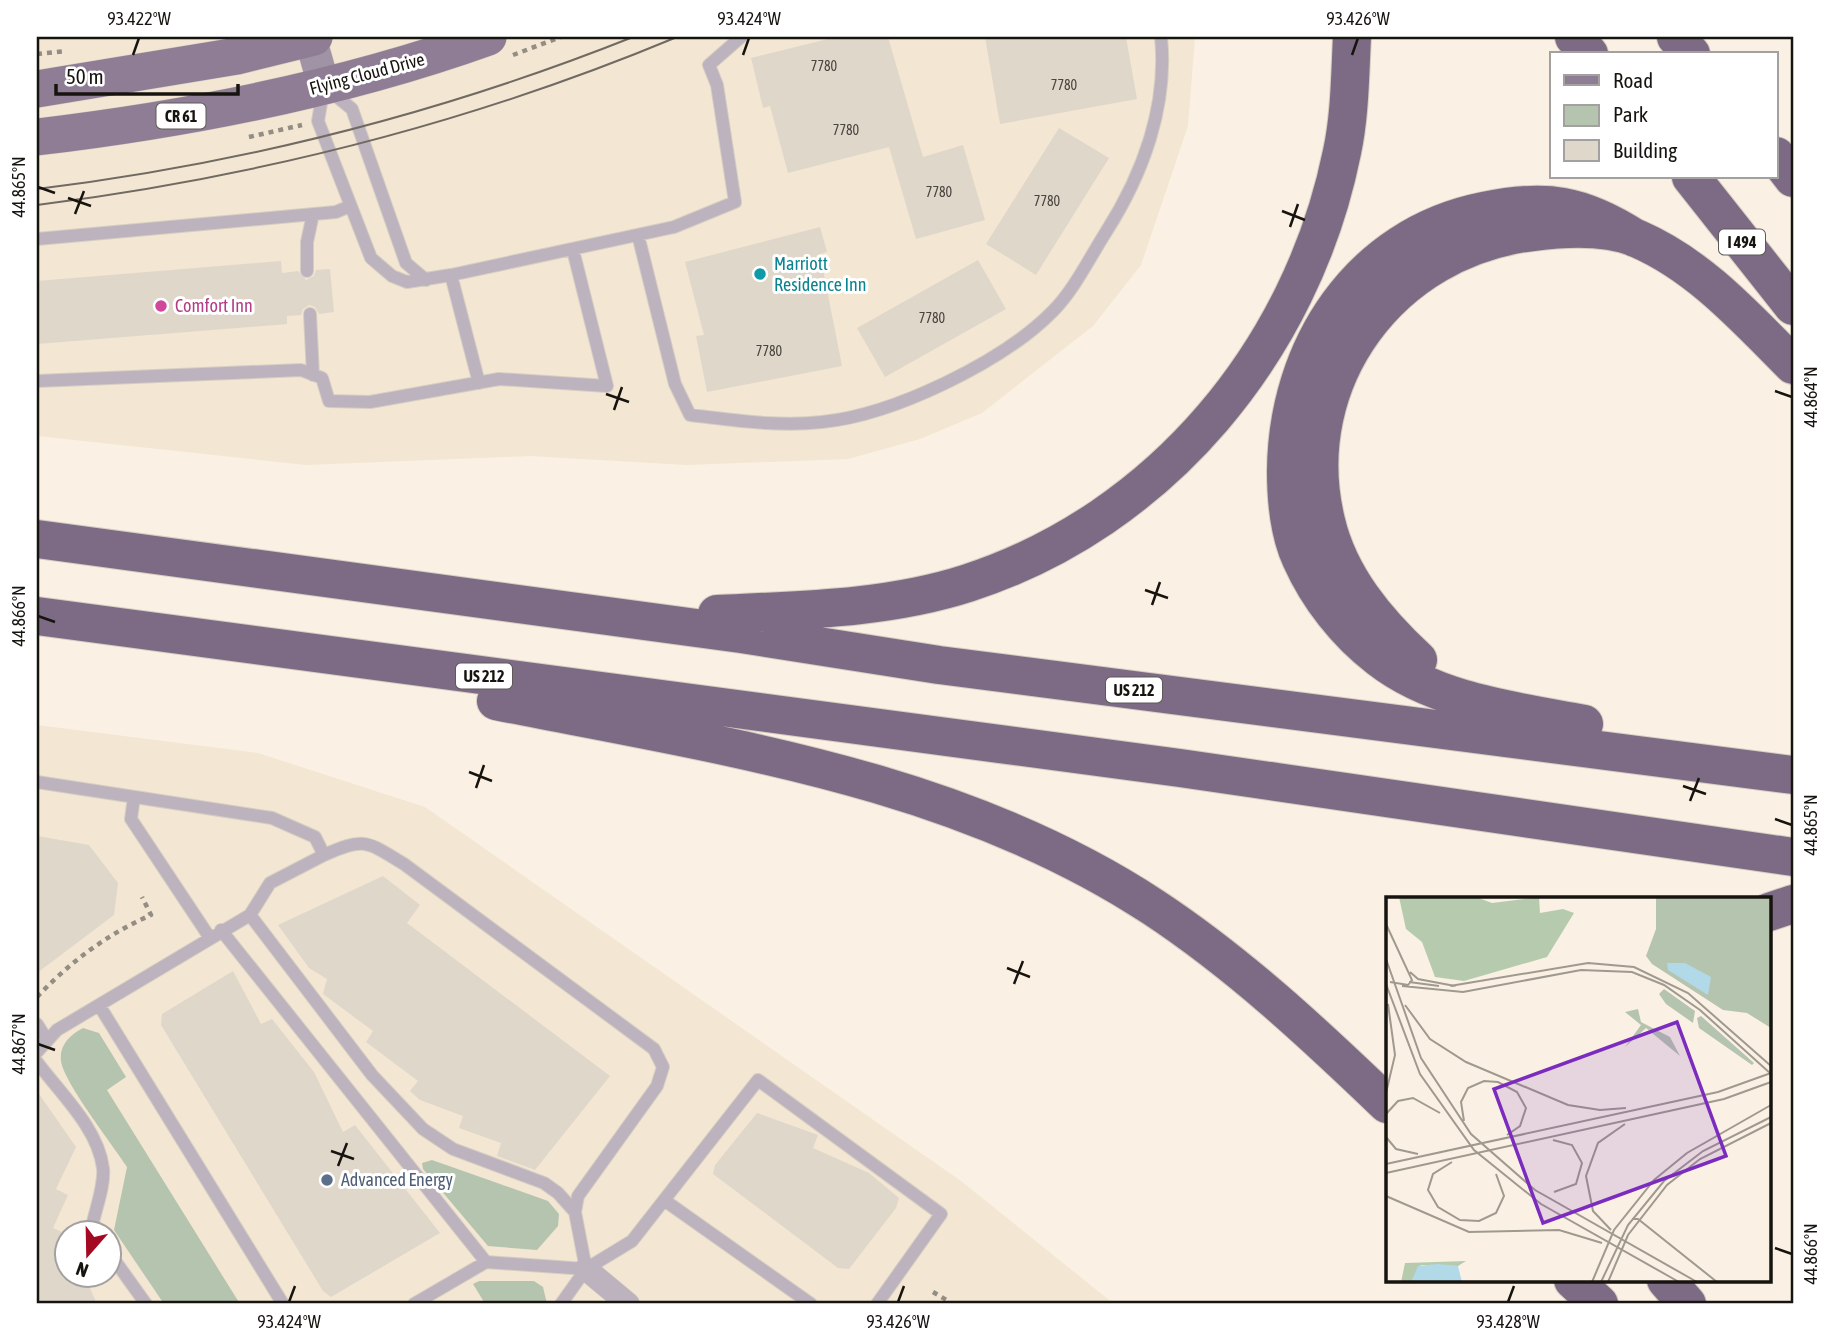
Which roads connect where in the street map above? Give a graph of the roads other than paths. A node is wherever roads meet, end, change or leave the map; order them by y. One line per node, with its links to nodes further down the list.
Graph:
1 (312, 37): 10 (street); 11 (main road)
2 (488, 37): 10 (main road, Flying Cloud Drive / CR 61)
3 (741, 37): 18 (lane)
4 (1161, 37): 18 (lane)
5 (1352, 37): 31 (highway)
6 (1574, 37): 8 (highway)
7 (1676, 37): 9 (highway)
8 (1587, 52)
9 (1689, 52)
10 (324, 86): 12 (main road, Flying Cloud Drive / CR 61); 16 (lane); 23 (lane)
11 (37, 89)
12 (37, 137)
13 (1778, 159): 15 (highway)
14 (1692, 178): 24 (highway, I 494)
15 (1793, 178)
16 (350, 206): 17 (lane); 23 (lane)
17 (313, 214): 19 (lane); 21 (lane)
18 (638, 235): 20 (lane)
19 (37, 239)
20 (573, 250): 22 (lane); 29 (lane)
21 (307, 271)
22 (451, 275): 23 (lane); 29 (lane)
23 (426, 280)
24 (1793, 306)
25 (310, 314): 27 (lane)
26 (1793, 365): 34 (highway)
27 (313, 375): 28 (lane); 29 (lane)
28 (37, 381)
29 (479, 383)
30 (37, 539): 31 (highway, US 212)
31 (475, 599): 35 (highway, US 212)
32 (37, 616): 33 (highway, US 212)
33 (176, 634): 39 (highway, US 212); 50 (highway)
34 (1793, 764)
35 (1793, 775)
36 (37, 782): 37 (lane)
37 (134, 797): 38 (lane); 44 (lane)
38 (324, 855): 42 (lane); 52 (lane)
39 (1793, 857)
40 (1793, 904): 41 (highway)
41 (1770, 912)
42 (250, 915): 43 (lane); 52 (lane)
43 (221, 930): 44 (lane); 54 (lane)
44 (210, 938): 45 (lane)
45 (99, 1005): 47 (lane); 60 (lane)
46 (37, 1024): 47 (lane)
47 (47, 1040): 48 (lane)
48 (37, 1052)
49 (37, 1062): 53 (lane)
50 (1386, 1103)
51 (664, 1200): 55 (lane); 64 (lane); 65 (lane)
52 (575, 1212): 55 (lane)
53 (94, 1218)
54 (486, 1262): 55 (lane); 61 (lane)
55 (586, 1269): 62 (lane); 63 (street)
56 (122, 1271): 59 (lane)
57 (1575, 1282): 66 (highway)
58 (1668, 1282): 67 (highway)
59 (146, 1304)
60 (283, 1304)
61 (414, 1304)
62 (561, 1304)
63 (628, 1304)
64 (811, 1304)
65 (877, 1304)
66 (1599, 1304)
67 (1687, 1304)

